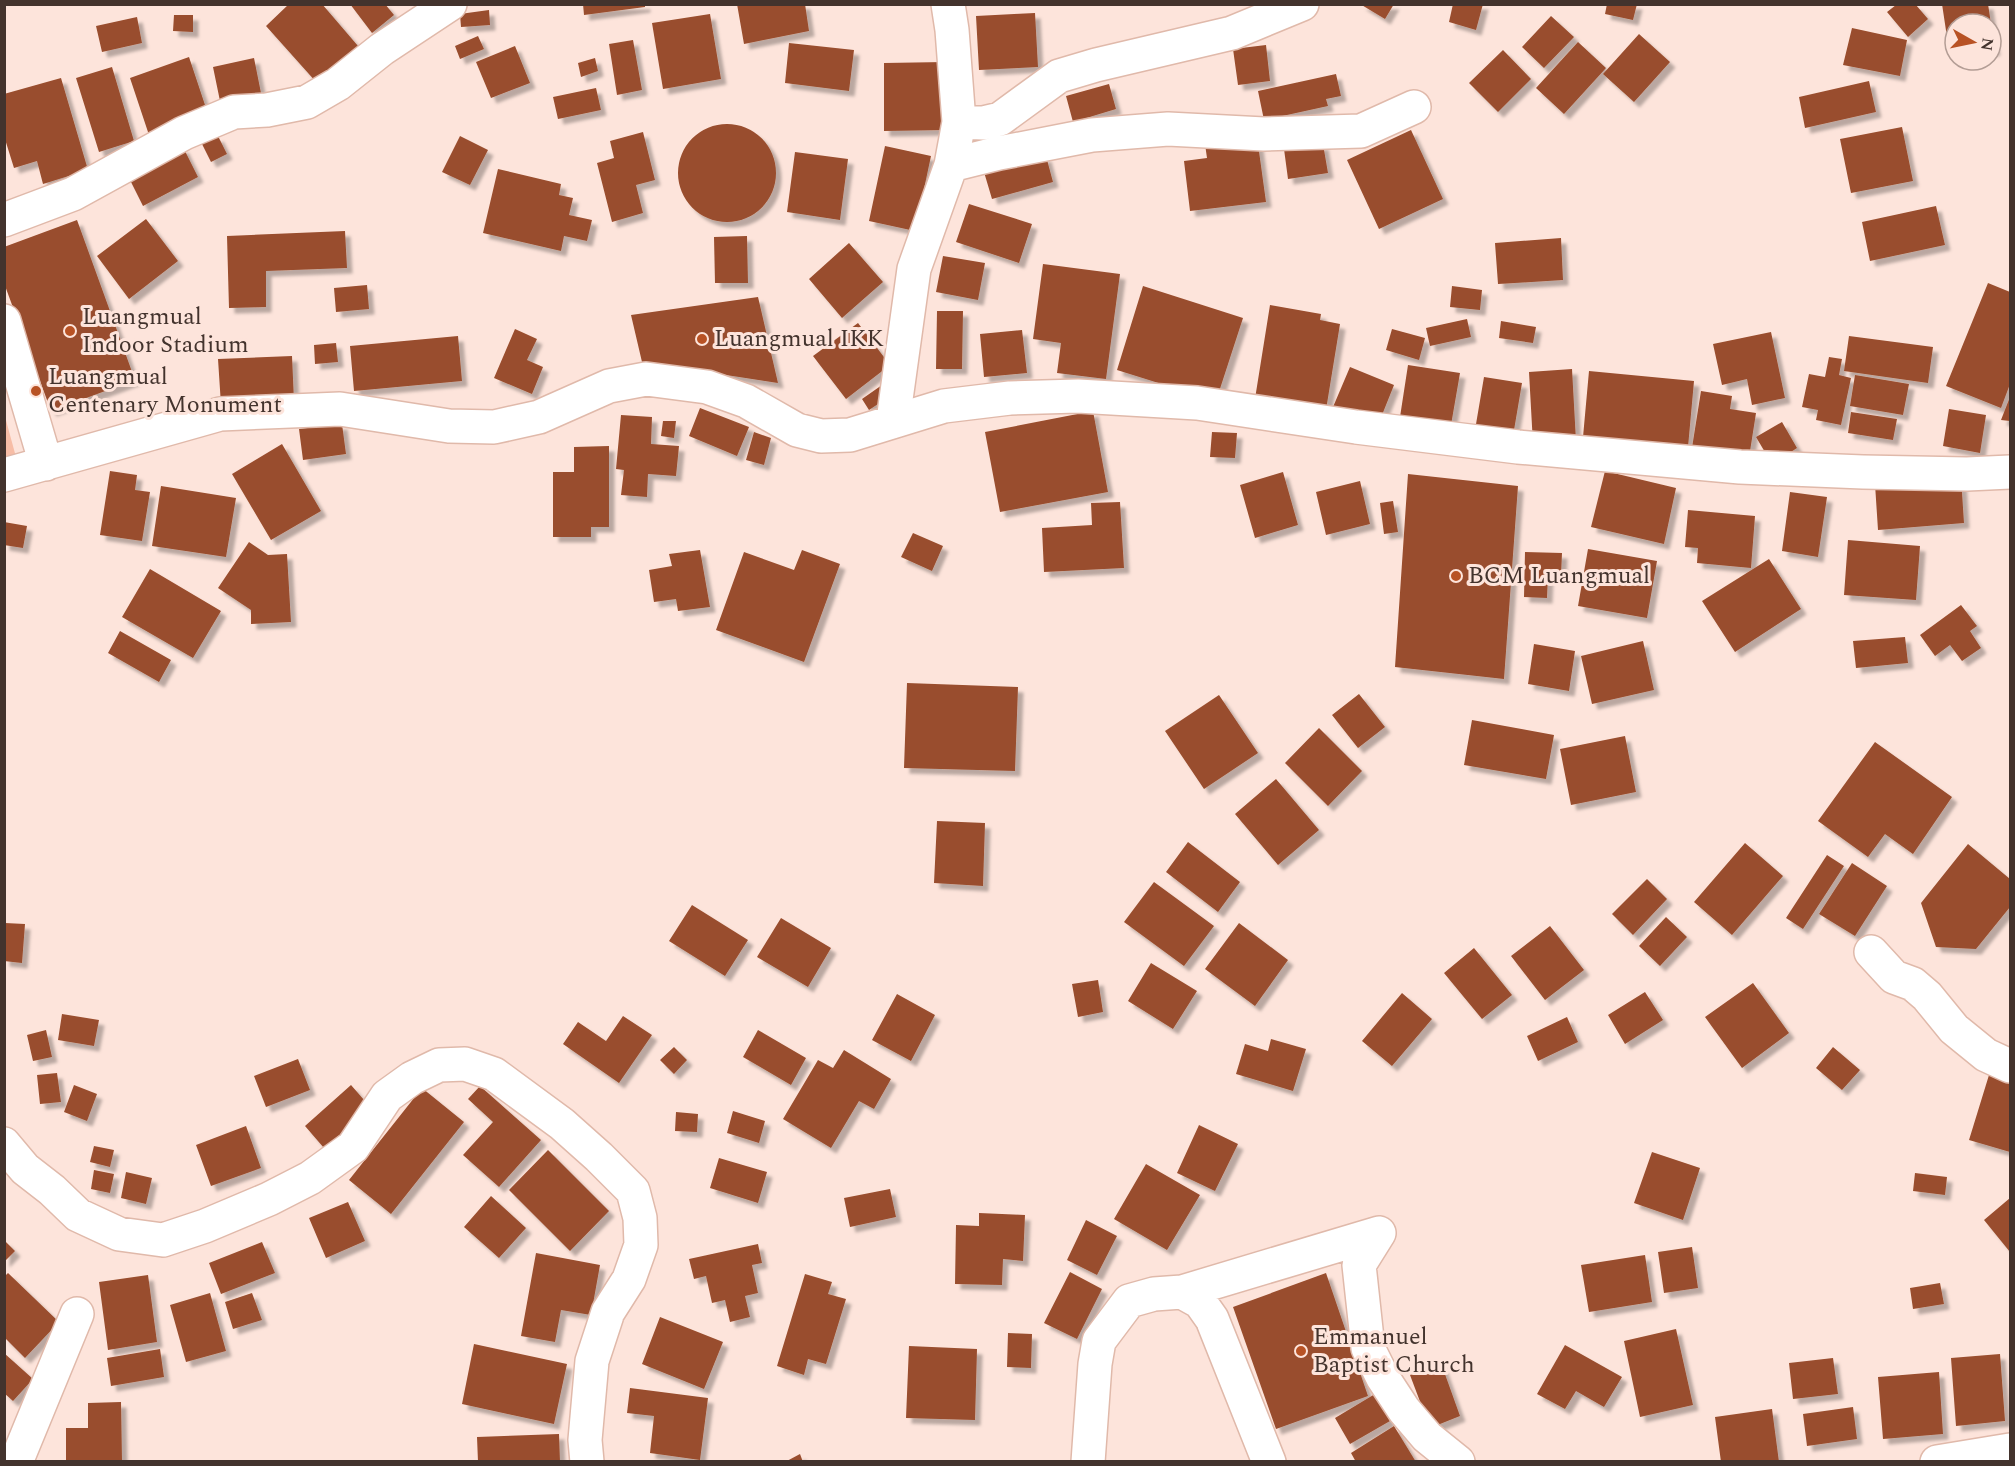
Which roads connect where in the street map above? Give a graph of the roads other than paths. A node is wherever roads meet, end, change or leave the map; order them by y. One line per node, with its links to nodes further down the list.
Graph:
1 (450, 4): 7 (street)
2 (948, 4): 5 (street)
3 (1302, 4): 5 (street)
4 (1414, 107): 6 (street)
5 (959, 122): 6 (street)
6 (951, 165): 9 (street)
7 (4, 220)
8 (4, 321): 10 (street)
9 (893, 422): 10 (street); 11 (street)
10 (46, 464): 12 (street)
11 (2010, 472)
12 (4, 475)
13 (1871, 952): 14 (street)
14 (2010, 1066)
15 (4, 1144): 20 (street)
16 (1182, 1292): 21 (street); 22 (street); 23 (street)
17 (77, 1314): 19 (street)
18 (2010, 1450): 24 (street)
19 (14, 1461)
20 (587, 1461)
21 (1088, 1461)
22 (1269, 1461)
23 (1458, 1461)
24 (1937, 1461)

